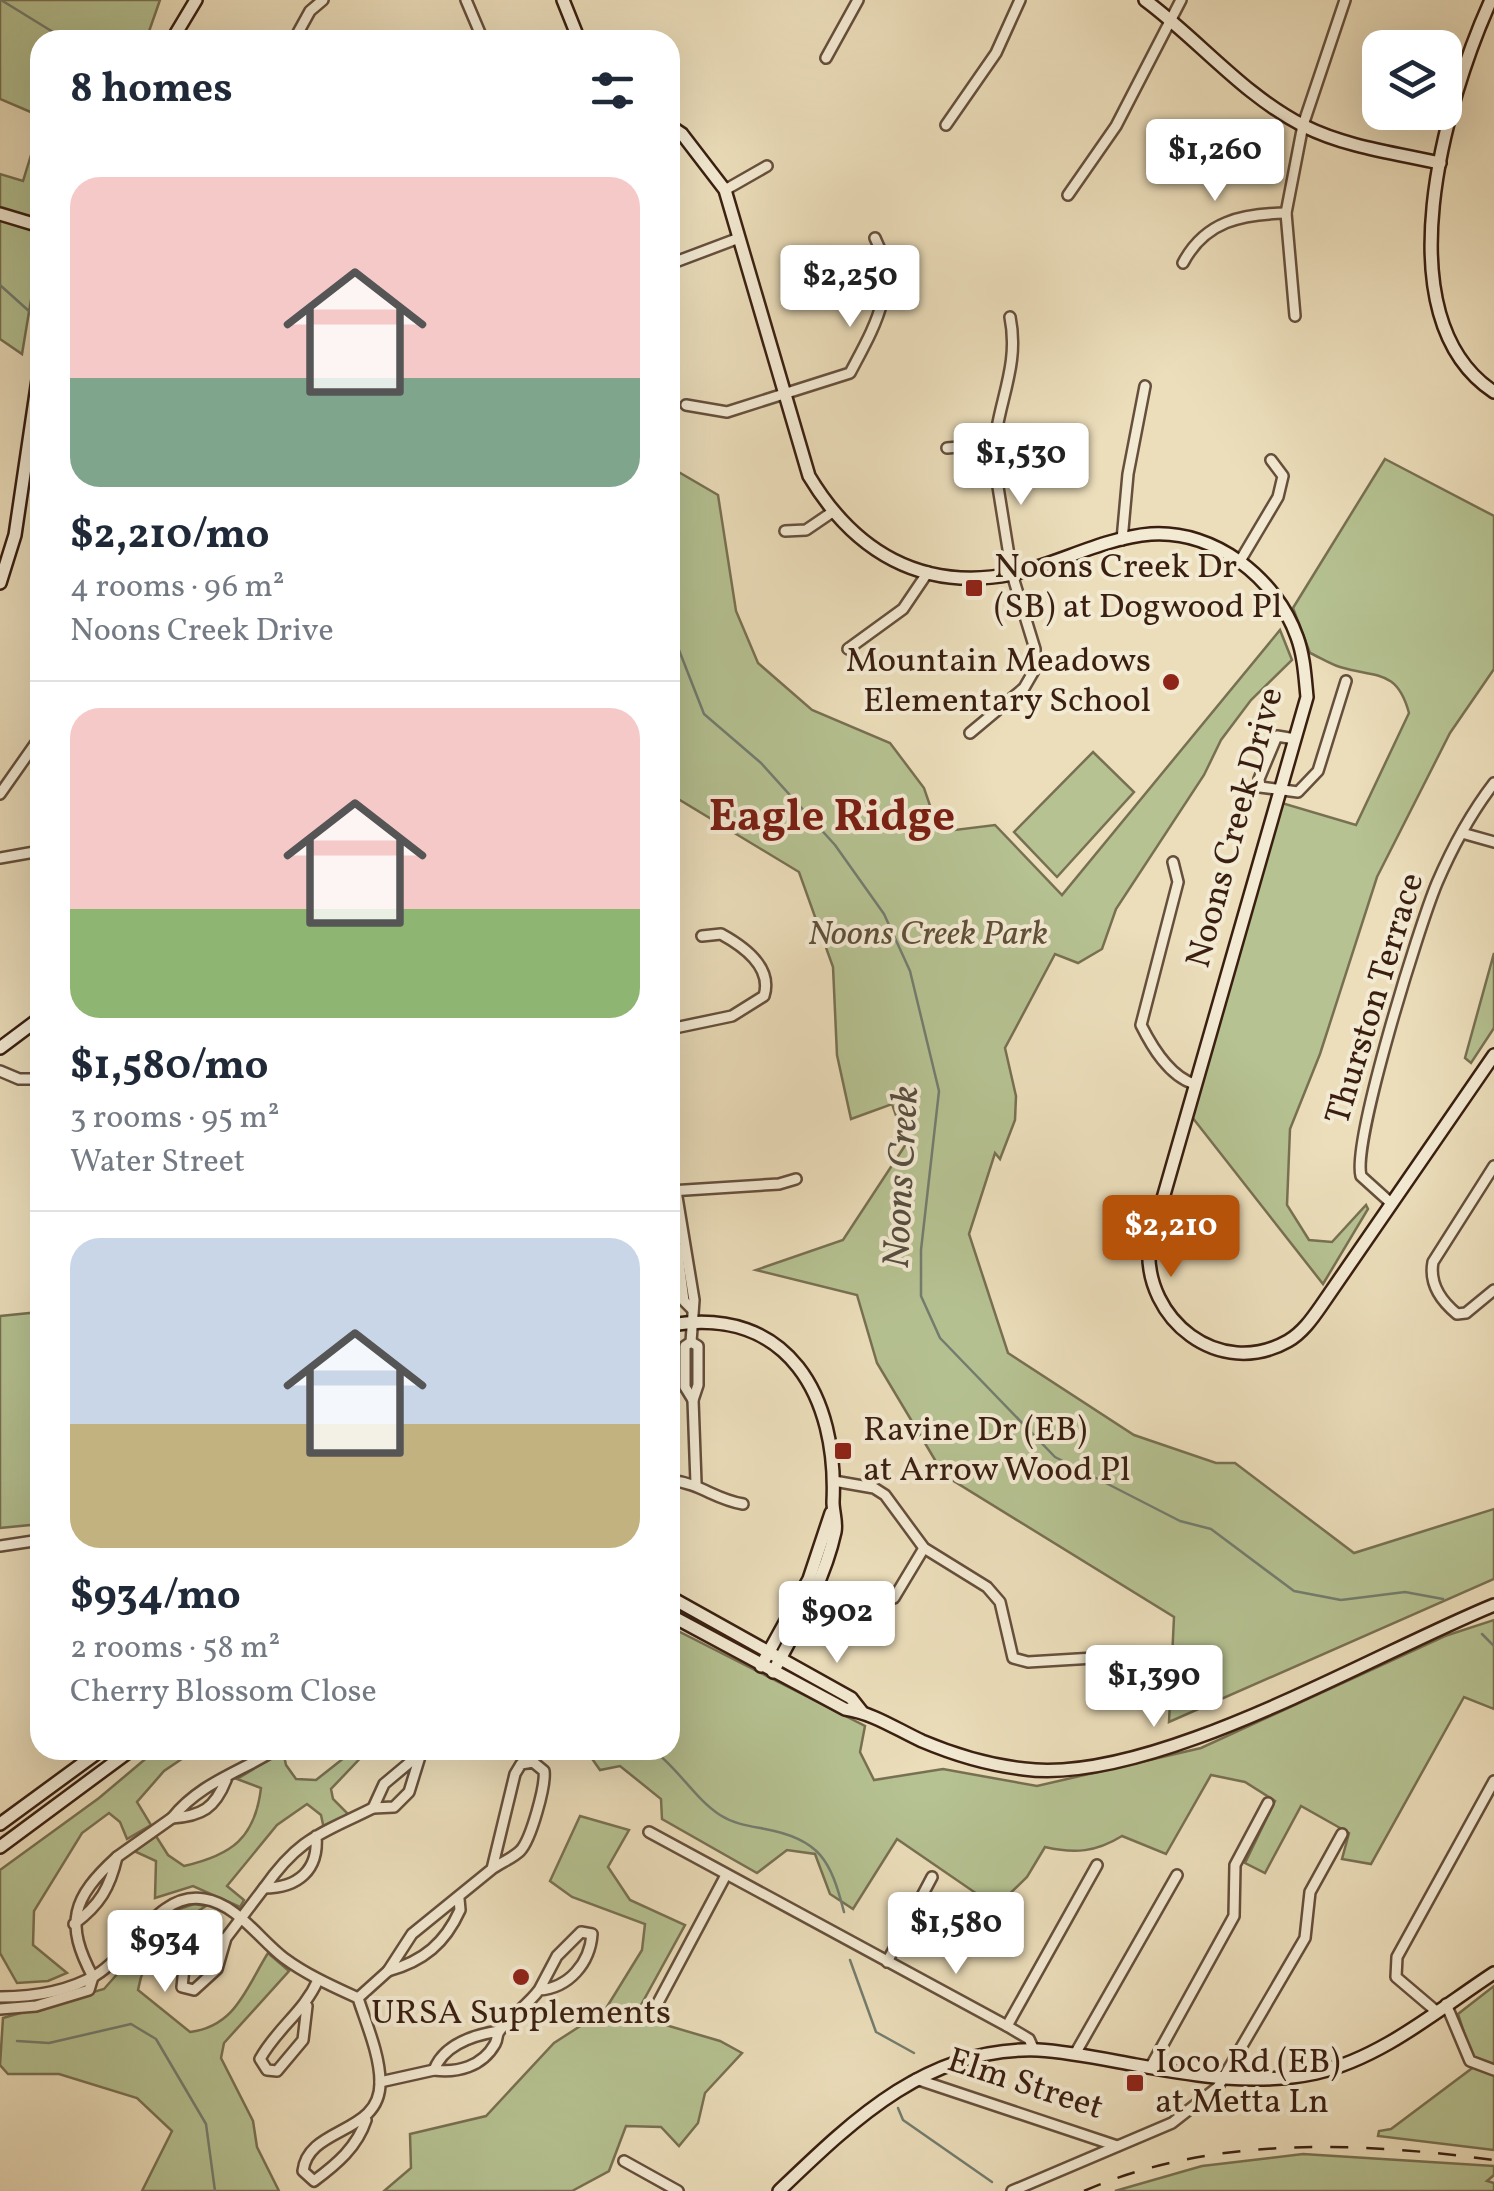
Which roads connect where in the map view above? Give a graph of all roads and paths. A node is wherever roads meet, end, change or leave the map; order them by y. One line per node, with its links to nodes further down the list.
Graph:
1 (196, 0): 12 (street)
2 (323, 0): 13 (street)
3 (466, 0): 14 (street)
4 (563, 0): 15 (street)
5 (858, 0): 16 (street)
6 (1020, 0): 17 (street)
7 (1145, 0): 11 (street)
8 (1181, 0): 11 (street)
9 (1346, 0): 18 (street)
10 (1491, 0): 20 (street)
11 (1172, 20): 18 (street); 23 (street)
12 (178, 30)
13 (300, 30)
14 (479, 30)
15 (575, 30)
16 (826, 58)
17 (946, 125)
18 (1303, 125): 20 (street); 24 (street)
19 (680, 133): 22 (street, Noons Creek Drive)
20 (1440, 162): 34 (street)
21 (766, 166): 22 (street)
22 (725, 190): 27 (street, Noons Creek Drive)
23 (1068, 195)
24 (1286, 213): 30 (street); 32 (street)
25 (0, 214): 26 (street)
26 (30, 223)
27 (739, 238): 29 (street); 35 (street, Noons Creek Drive)
28 (875, 238): 35 (street)
29 (680, 260)
30 (1183, 262)
31 (1010, 316): 38 (street)
32 (1295, 316)
33 (1145, 386): 43 (street)
34 (1494, 392)
35 (788, 395): 36 (street); 41 (street, Noons Creek Drive)
36 (686, 405)
37 (30, 435): 47 (street)
38 (994, 444): 39 (street); 46 (street)
39 (948, 448)
40 (1271, 460): 44 (street)
41 (831, 513): 42 (street); 45 (street, Noons Creek Drive)
42 (784, 531)
43 (1122, 540): 44 (street, Noons Creek Drive); 46 (street, Noons Creek Drive)
44 (1240, 561): 51 (street, Noons Creek Drive)
45 (928, 572): 46 (street, Noons Creek Drive); 48 (street)
46 (1012, 574): 50 (street)
47 (0, 583)
48 (848, 650)
49 (1346, 681): 54 (street)
50 (970, 733)
51 (1295, 739): 54 (street, Noons Creek Drive); 54 (street)
52 (30, 751): 55 (street)
53 (1494, 784): 56 (street, Thurston Terrace)
54 (1279, 792): 68 (street, Noons Creek Drive)
55 (0, 794)
56 (1462, 833): 57 (street); 72 (street, Thurston Terrace)
57 (1494, 842)
58 (30, 853): 59 (street)
59 (0, 858)
60 (1174, 862): 68 (street)
61 (702, 936): 63 (street)
62 (30, 1026): 64 (street)
63 (680, 1027)
64 (0, 1048)
65 (1494, 1055): 72 (street, Noons Creek Drive)
66 (0, 1071): 67 (street)
67 (30, 1079)
68 (1194, 1084): 72 (street, Noons Creek Drive)
69 (1494, 1166): 74 (street)
70 (796, 1179): 71 (street)
71 (680, 1191)
72 (1392, 1204)
73 (680, 1231): 75 (street)
74 (1494, 1290)
75 (692, 1316): 76 (street); 78 (street); 79 (street)
76 (680, 1321)
77 (680, 1481): 79 (street)
78 (834, 1481): 83 (street); 88 (street)
79 (696, 1483): 80 (street)
80 (743, 1504)
81 (30, 1542): 82 (street)
82 (0, 1546)
83 (924, 1548): 84 (street); 89 (street)
84 (894, 1598)
85 (680, 1602): 88 (street)
86 (1494, 1605): 92 (street)
87 (680, 1621): 90 (street)
88 (775, 1654): 90 (street); 91 (street); 92 (street)
89 (1094, 1658)
90 (760, 1666): 91 (street)
91 (773, 1672): 92 (street)
92 (862, 1712)
93 (87, 1760): 103 (street)
94 (118, 1760): 107 (street)
95 (259, 1760): 98 (street)
96 (411, 1760): 101 (street)
97 (418, 1760): 101 (street)
98 (226, 1780): 102 (street); 102 (street)
99 (1494, 1782): 128 (street)
100 (1268, 1803): 135 (street)
101 (373, 1808): 106 (street)
102 (172, 1818): 108 (street)
103 (0, 1824)
104 (649, 1832): 111 (street)
105 (1342, 1834): 139 (street)
106 (316, 1836): 114 (street); 114 (street)
107 (0, 1848)
108 (117, 1857): 117 (street); 117 (street)
109 (1096, 1865): 131 (street)
110 (492, 1869): 110 (street); 115 (street)
111 (726, 1874): 119 (street); 130 (street)
112 (1177, 1874): 134 (street)
113 (932, 1877): 119 (street)
114 (264, 1888): 116 (street)
115 (459, 1898): 120 (street); 120 (street)
116 (242, 1920): 118 (street); 122 (street); 123 (street)
117 (74, 1924): 122 (street)
118 (226, 1938): 118 (street)
119 (887, 1962): 131 (street)
120 (388, 1971): 126 (street)
121 (1494, 1972): 128 (street)
122 (93, 1977): 125 (street); 129 (street)
123 (318, 1980): 126 (street); 127 (street)
124 (539, 1990): 124 (street); 132 (street)
125 (0, 1996)
126 (358, 1998): 140 (street)
127 (307, 2006): 127 (street)
128 (1441, 2008): 137 (street); 139 (street)
129 (0, 2010)
130 (652, 2014)
131 (1007, 2026): 133 (street)
132 (499, 2031): 136 (street); 136 (street)
133 (1034, 2050): 134 (street); 138 (street)
134 (1075, 2054): 135 (street)
135 (1150, 2068): 139 (street)
136 (434, 2070): 140 (street)
137 (1494, 2070)
138 (916, 2078): 142 (street, Elm Street); 145 (street)
139 (1222, 2079): 142 (street)
140 (380, 2082): 141 (street)
141 (366, 2120): 141 (street)
142 (1117, 2146): 146 (street)
143 (624, 2161): 144 (street)
144 (678, 2191)
145 (780, 2191)
146 (1012, 2191)

